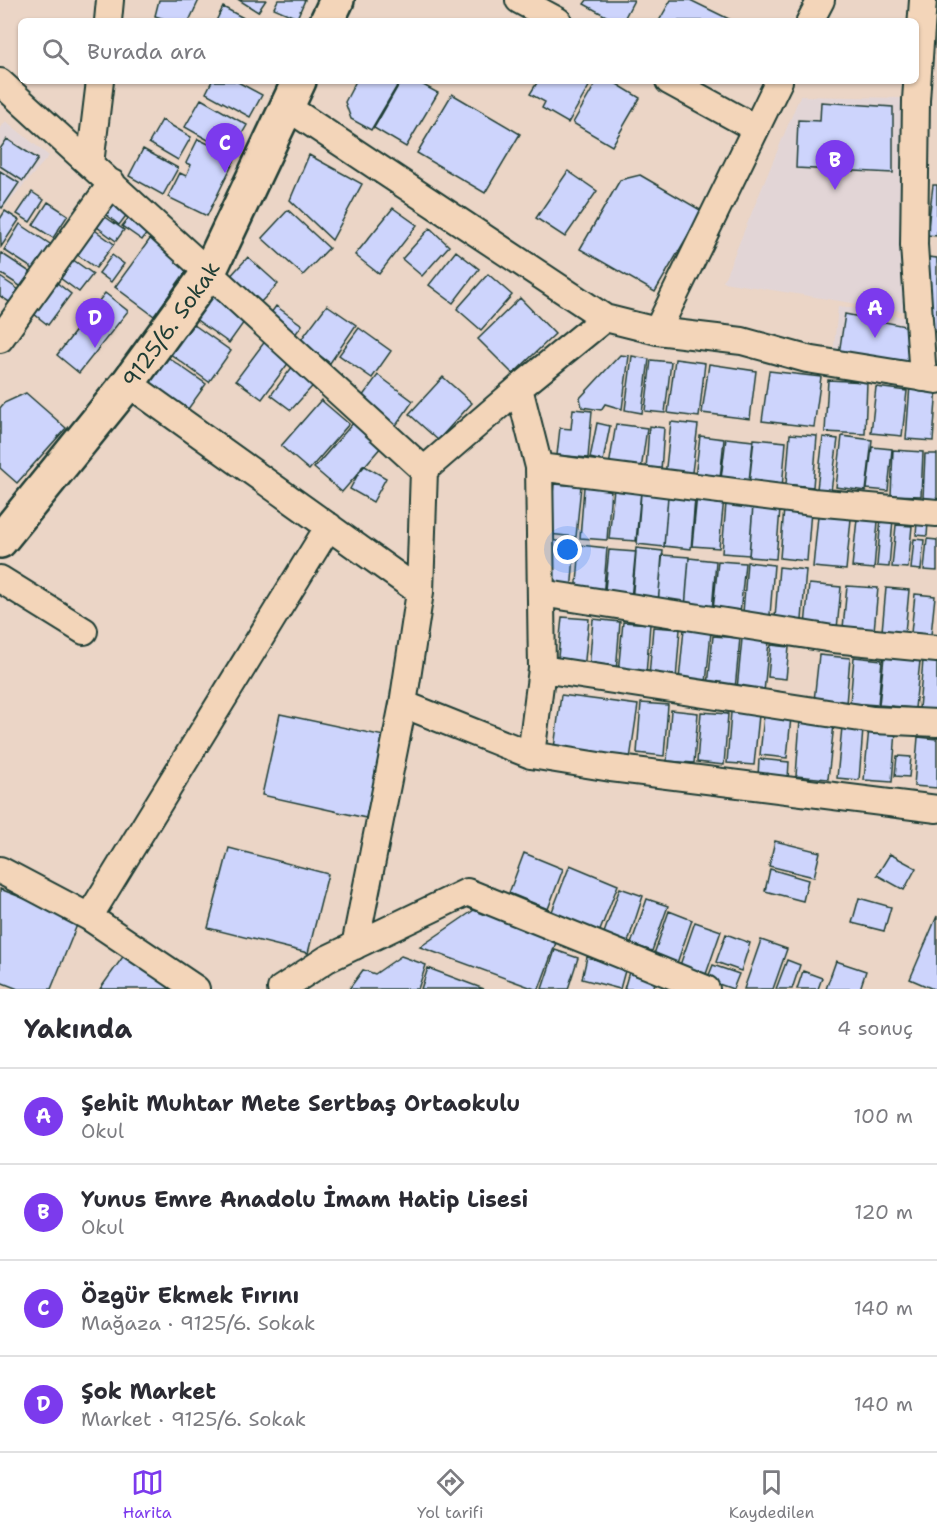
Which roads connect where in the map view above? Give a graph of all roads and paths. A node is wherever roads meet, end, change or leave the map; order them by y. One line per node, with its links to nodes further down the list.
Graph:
1 (110, 0): 6 (street)
2 (337, 0): 7 (main road)
3 (519, 0): 8 (street)
4 (821, 0): 9 (street)
5 (923, 0): 15 (street)
6 (108, 18)
7 (328, 18)
8 (552, 18)
9 (812, 18)
10 (1, 84): 17 (street)
11 (100, 84): 17 (street)
12 (674, 84): 16 (street)
13 (777, 84): 16 (street)
14 (293, 94): 20 (main road, 9125/6. Sokak); 21 (street)
15 (927, 102): 19 (street)
16 (755, 128): 22 (street)
17 (90, 164): 18 (street)
18 (112, 183): 20 (street); 23 (street)
19 (926, 246): 24 (street)
20 (208, 272): 25 (main road, 9125/6. Sokak); 28 (street)
21 (605, 318): 22 (street); 26 (street)
22 (657, 331): 24 (street)
23 (0, 339)
24 (930, 379)
25 (128, 383): 30 (street); 31 (main road, 9125/6. Sokak)
26 (519, 388): 27 (street); 28 (street)
27 (539, 467): 29 (street); 34 (street)
28 (423, 470): 33 (street)
29 (937, 513)
30 (329, 526): 33 (street); 43 (street)
31 (0, 541)
32 (0, 579): 35 (street)
33 (420, 592): 38 (street)
34 (541, 593): 36 (street); 37 (street)
35 (84, 632)
36 (937, 649)
37 (542, 669): 39 (street); 40 (street)
38 (403, 704): 40 (street); 44 (street)
39 (937, 723)
40 (531, 755): 41 (street)
41 (937, 809)
42 (0, 870): 43 (street)
43 (89, 917): 45 (street)
44 (355, 946): 46 (street); 47 (street)
45 (196, 989)
46 (281, 989)
47 (706, 989)

